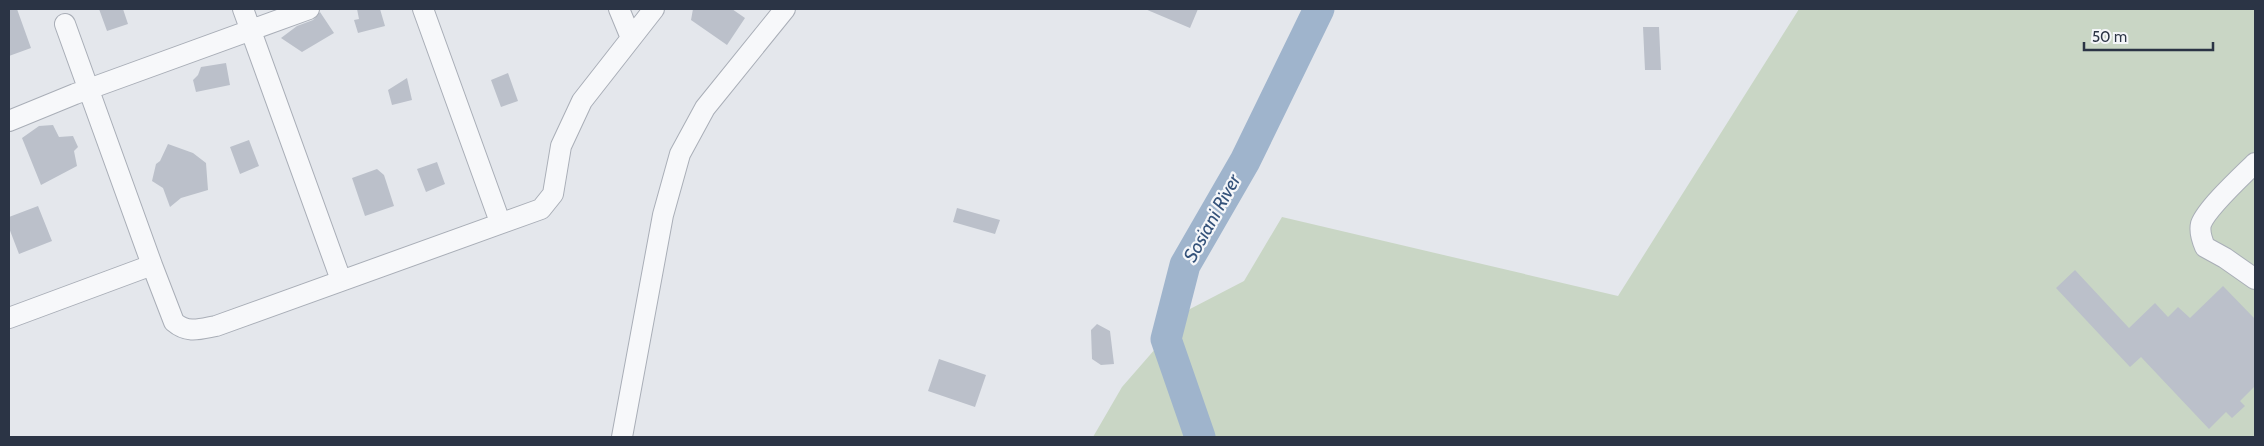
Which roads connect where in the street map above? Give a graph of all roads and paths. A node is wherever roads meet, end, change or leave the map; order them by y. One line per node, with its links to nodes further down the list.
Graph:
1 (242, 9): 8 (street)
2 (308, 9): 8 (street)
3 (423, 9): 13 (street)
4 (619, 9): 9 (street)
5 (654, 9): 9 (street)
6 (785, 9): 18 (street)
7 (65, 24): 10 (street)
8 (251, 31): 10 (street); 16 (street)
9 (631, 38): 13 (street)
10 (88, 89): 11 (street); 14 (street)
11 (9, 121)
12 (2255, 162): 15 (street)
13 (500, 222): 16 (street)
14 (152, 265): 16 (street); 17 (street)
15 (2255, 278)
16 (341, 280)
17 (9, 318)
18 (622, 437)

